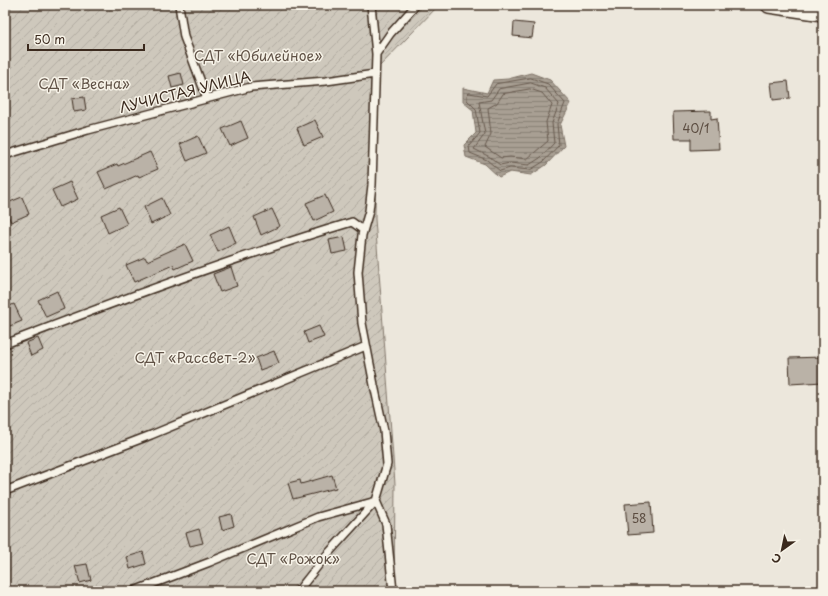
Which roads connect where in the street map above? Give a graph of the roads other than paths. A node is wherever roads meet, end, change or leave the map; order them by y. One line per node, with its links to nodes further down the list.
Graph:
1 (179, 5): 8 (lane)
2 (371, 5): 6 (lane)
3 (416, 5): 6 (lane)
4 (769, 5): 5 (street)
5 (823, 13)
6 (376, 54): 7 (lane)
7 (375, 74): 8 (lane, ЛУЧИСТАЯ УЛИЦА); 10 (lane)
8 (207, 98): 9 (lane, ЛУЧИСТАЯ УЛИЦА)
9 (5, 155)
10 (363, 230): 11 (lane); 12 (lane)
11 (5, 344)
12 (366, 346): 13 (lane); 14 (lane)
13 (5, 491)
14 (376, 501): 15 (lane); 16 (lane); 17 (lane)
15 (134, 591)
16 (298, 591)
17 (393, 591)

